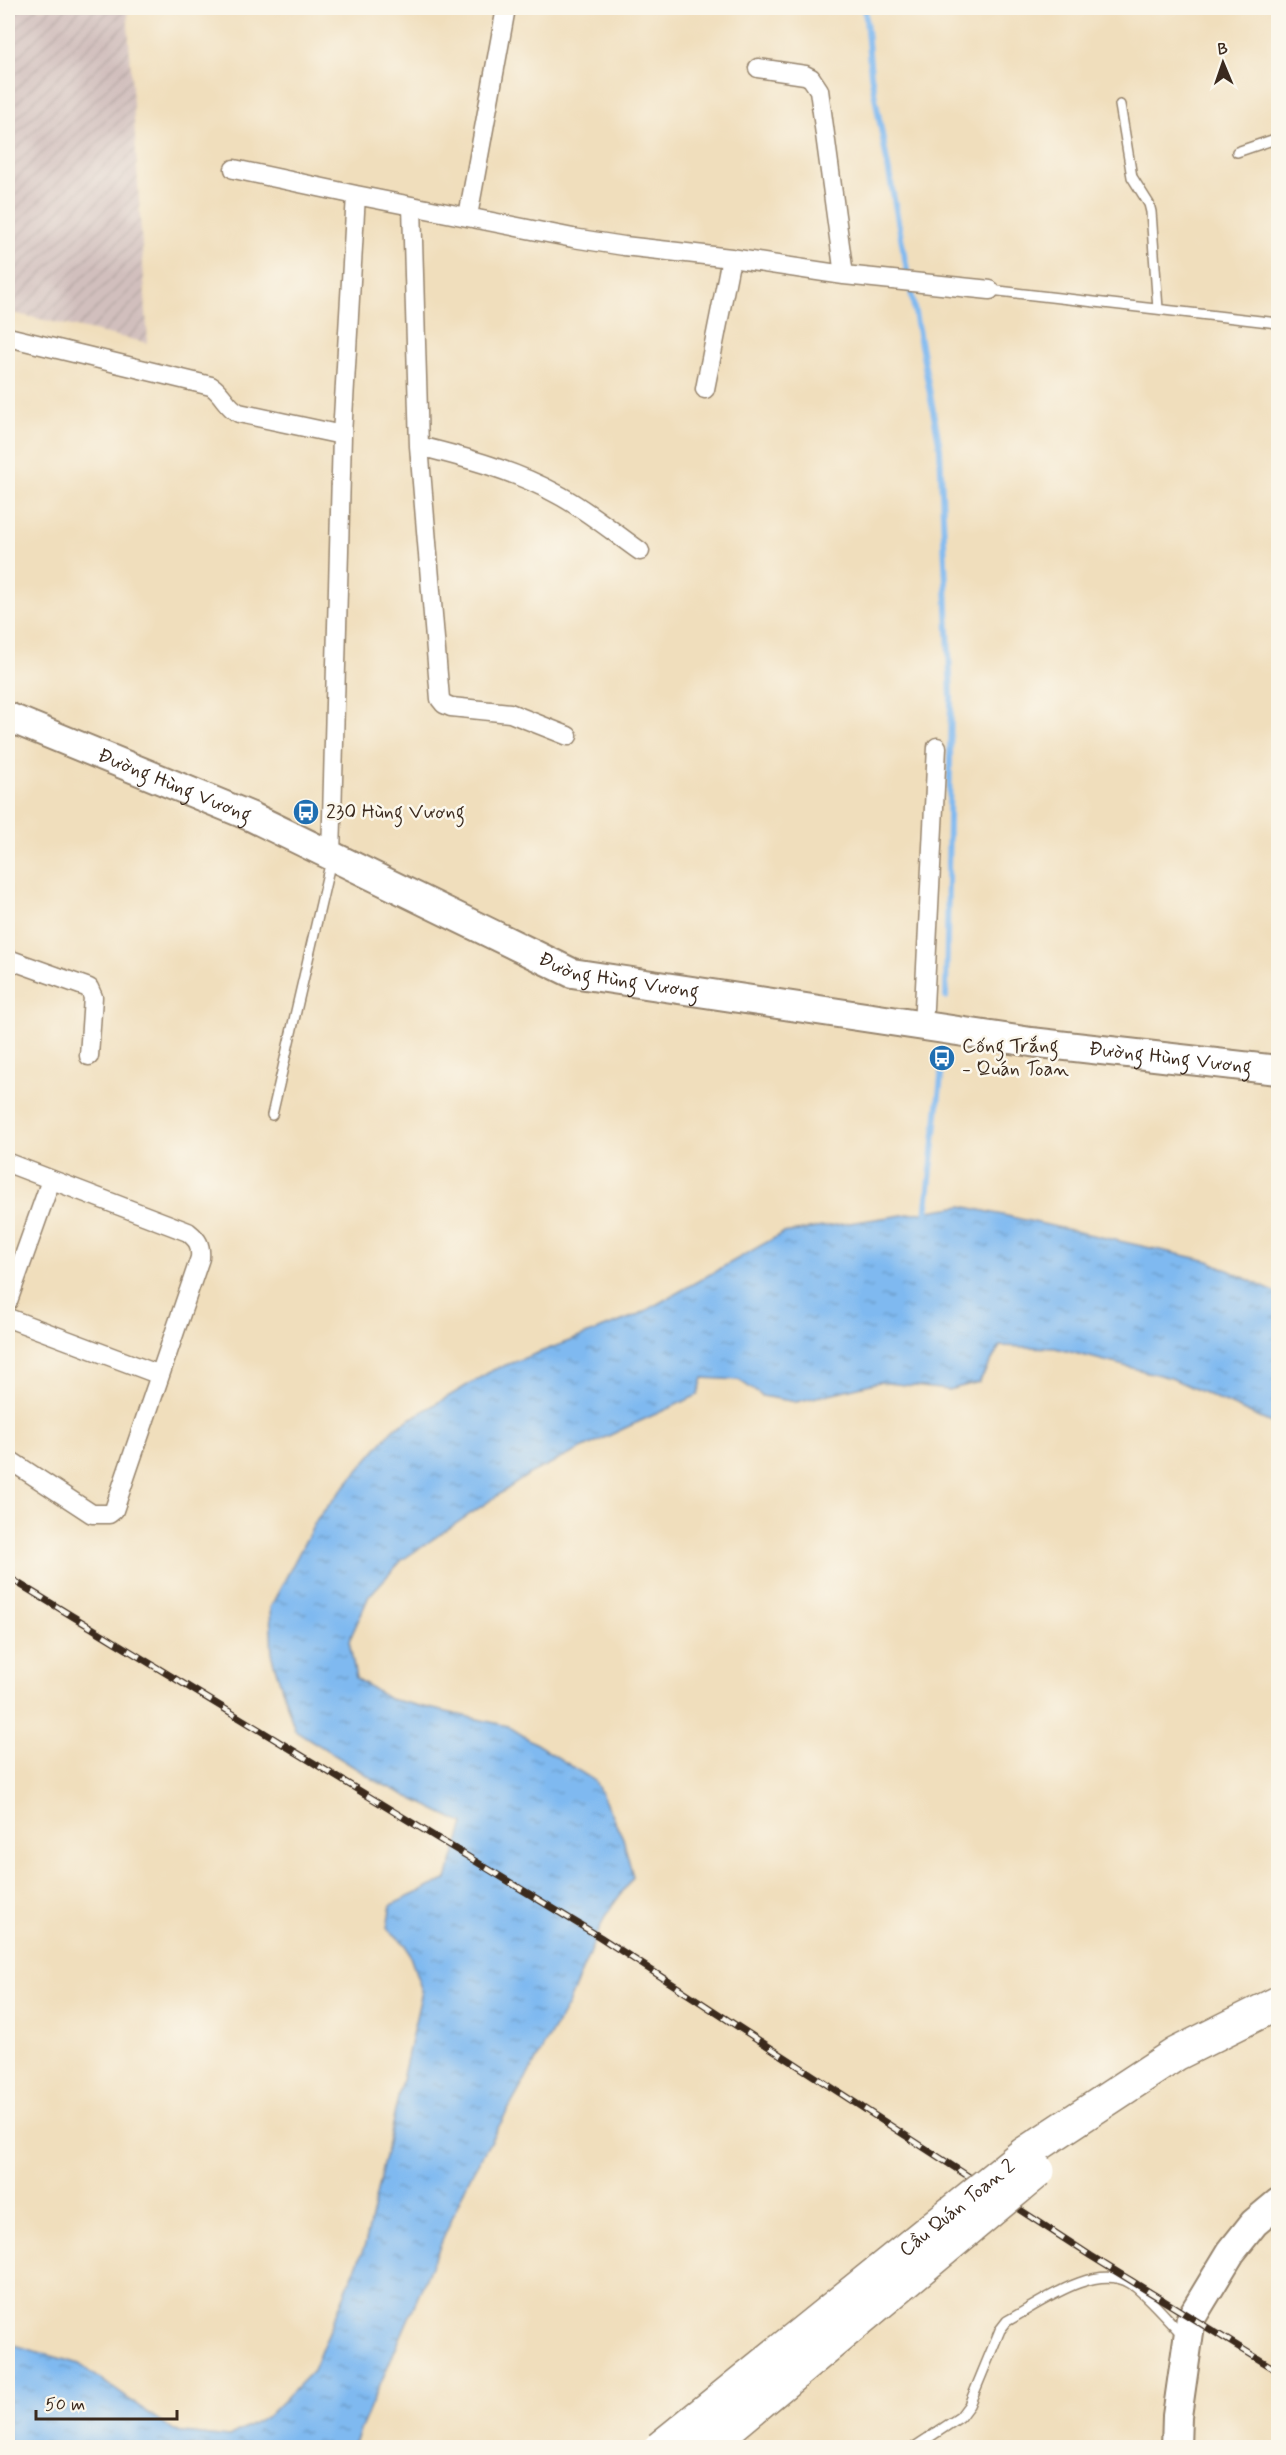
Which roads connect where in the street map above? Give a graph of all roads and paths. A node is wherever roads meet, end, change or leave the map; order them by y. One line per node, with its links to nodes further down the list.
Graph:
1 (506, 8): 9 (street)
2 (758, 68): 11 (street)
3 (1120, 105): 13 (lane)
4 (1278, 138): 5 (lane)
5 (1237, 152)
6 (234, 169): 7 (street)
7 (356, 195): 8 (street); 17 (street)
8 (412, 206): 9 (street); 18 (street)
9 (468, 216): 10 (street)
10 (731, 258): 11 (street); 16 (street)
11 (844, 275): 12 (street)
12 (990, 290): 13 (lane)
13 (1158, 309): 14 (lane)
14 (1278, 323)
15 (8, 337): 17 (street)
16 (705, 389)
17 (342, 435): 23 (street)
18 (419, 446): 19 (street); 21 (street)
19 (640, 551)
20 (8, 717): 23 (main road, Đường Hùng Vương)
21 (568, 736)
22 (937, 747): 25 (street)
23 (331, 857): 25 (main road, Đường Hùng Vương); 28 (lane)
24 (8, 959): 26 (street)
25 (923, 1027): 27 (main road, Đường Hùng Vương)
26 (89, 1056)
27 (1278, 1070)
28 (272, 1115)
29 (8, 1163): 30 (street)
30 (51, 1180): 31 (street); 33 (street)
31 (8, 1301)
32 (8, 1318): 33 (street)
33 (160, 1375): 34 (street)
34 (8, 1459)
35 (1278, 2003): 39 (highway, Cầu Quán Toan 2, bridge)
36 (1278, 2028): 40 (highway, Cầu Quán Toan 2, bridge)
37 (1278, 2203): 38 (main road)
38 (1187, 2338): 41 (lane); 42 (main road)
39 (660, 2448)
40 (705, 2448)
41 (914, 2448)
42 (1176, 2448)

